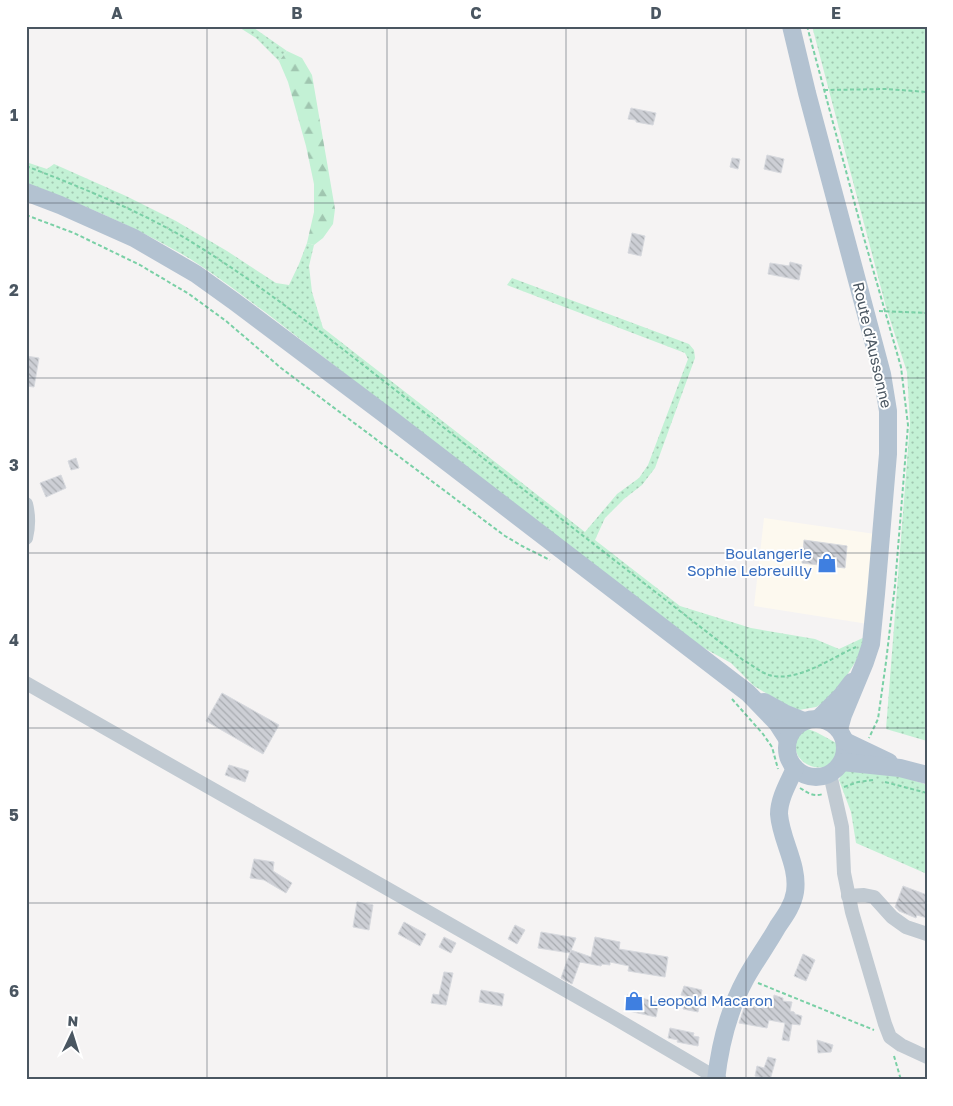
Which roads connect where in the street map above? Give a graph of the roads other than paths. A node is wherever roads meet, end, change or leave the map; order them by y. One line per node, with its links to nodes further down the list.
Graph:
1 (791, 26): 5 (main road, Route d'Aussonne)
2 (26, 192): 7 (main road)
3 (26, 504): 4 (street)
4 (26, 538)
5 (862, 670): 8 (main road, Route d'Aussonne); 9 (main road, Route d'Aussonne)
6 (26, 682): 19 (street)
7 (748, 693): 8 (main road); 10 (main road)
8 (811, 720): 9 (main road); 10 (main road)
9 (842, 735): 11 (main road); 13 (main road)
10 (788, 740): 12 (main road)
11 (900, 768): 13 (main road); 14 (main road)
12 (787, 771): 13 (main road); 15 (main road)
13 (829, 771): 15 (main road); 16 (street)
14 (927, 775)
15 (782, 830): 19 (main road)
16 (848, 896): 17 (street); 18 (street)
17 (927, 934)
18 (927, 1057)
19 (718, 1079)

